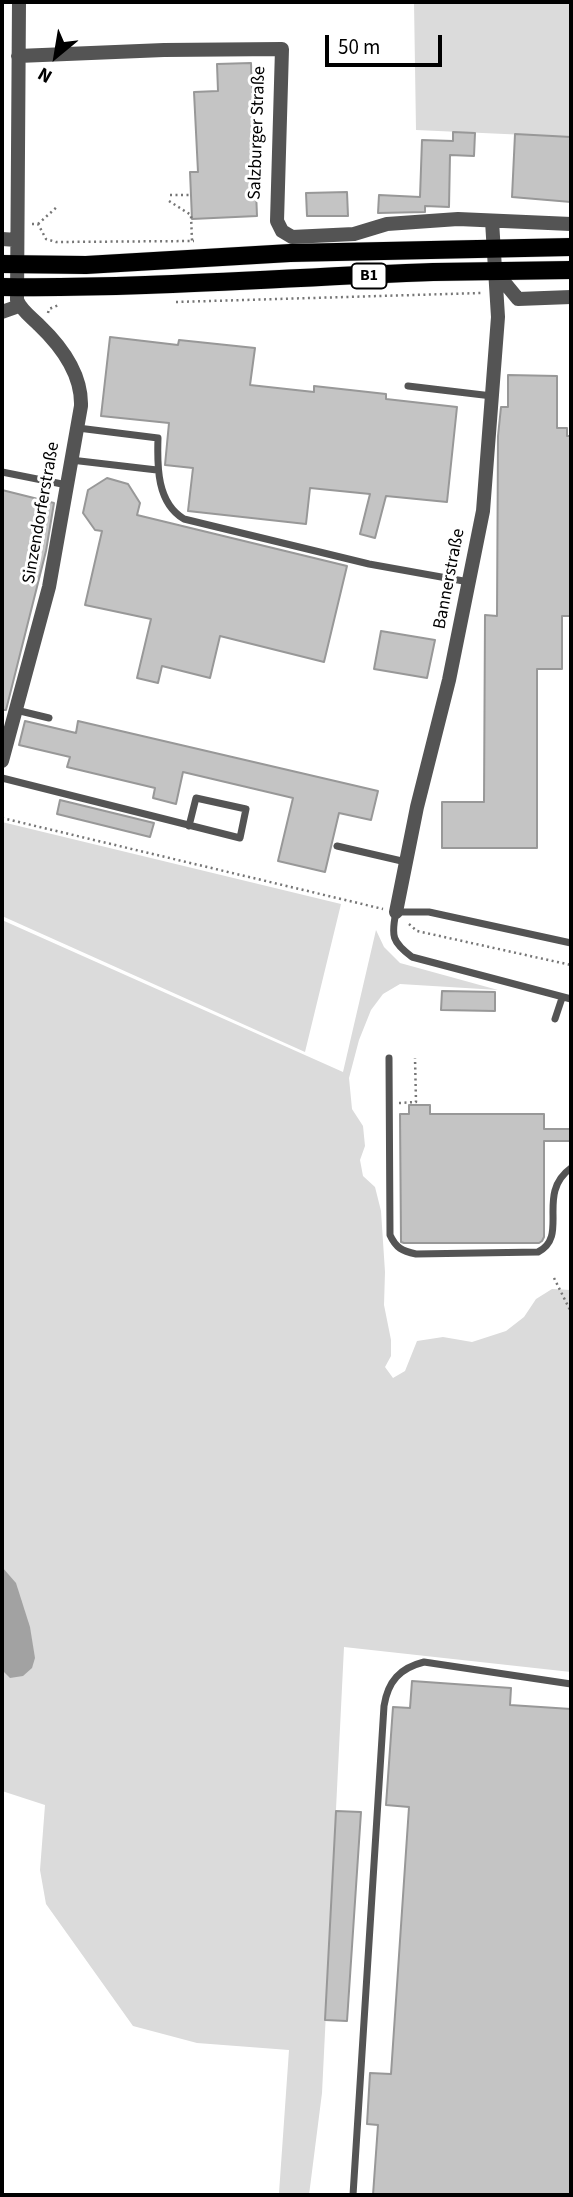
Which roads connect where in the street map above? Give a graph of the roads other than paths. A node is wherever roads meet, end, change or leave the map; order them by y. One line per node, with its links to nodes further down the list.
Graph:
1 (19, 2): 2 (street)
2 (18, 56): 3 (street, Salzburger Straße); 6 (street)
3 (492, 221): 4 (street, Salzburger Straße); 8 (street, Bannerstraße)
4 (571, 224)
5 (2, 239): 6 (street)
6 (17, 240): 9 (street)
7 (571, 247): 8 (main road, B1)
8 (494, 248): 9 (main road, B1); 11 (street, Bannerstraße)
9 (9, 264): 12 (street)
10 (571, 270): 11 (main road, B1)
11 (495, 271): 12 (main road, B1); 13 (street); 17 (street, Bannerstraße)
12 (9, 287): 14 (street)
13 (571, 297)
14 (19, 306): 15 (street); 18 (street, Sinzendorferstraße)
15 (2, 312)
16 (408, 386): 17 (lane)
17 (492, 396): 23 (street, Bannerstraße)
18 (77, 428): 19 (street, Sinzendorferstraße); 20 (lane)
19 (71, 460): 20 (lane); 22 (street, Sinzendorferstraße)
20 (157, 470): 23 (lane)
21 (2, 472): 22 (lane)
22 (67, 485): 24 (street, Sinzendorferstraße)
23 (469, 582): 30 (street, Bannerstraße)
24 (16, 710): 25 (lane); 26 (street, Sinzendorferstraße)
25 (49, 718)
26 (2, 761)
27 (2, 778): 28 (lane)
28 (189, 826): 28 (lane)
29 (337, 846): 30 (lane)
30 (406, 862): 31 (street, Bannerstraße)
31 (396, 912): 32 (lane); 33 (lane)
32 (571, 943)
33 (562, 998): 34 (lane); 35 (lane)
34 (571, 999)
35 (555, 1019)
36 (389, 1058): 37 (lane)
37 (571, 1168)
38 (571, 1684): 39 (lane)
39 (353, 2195)

